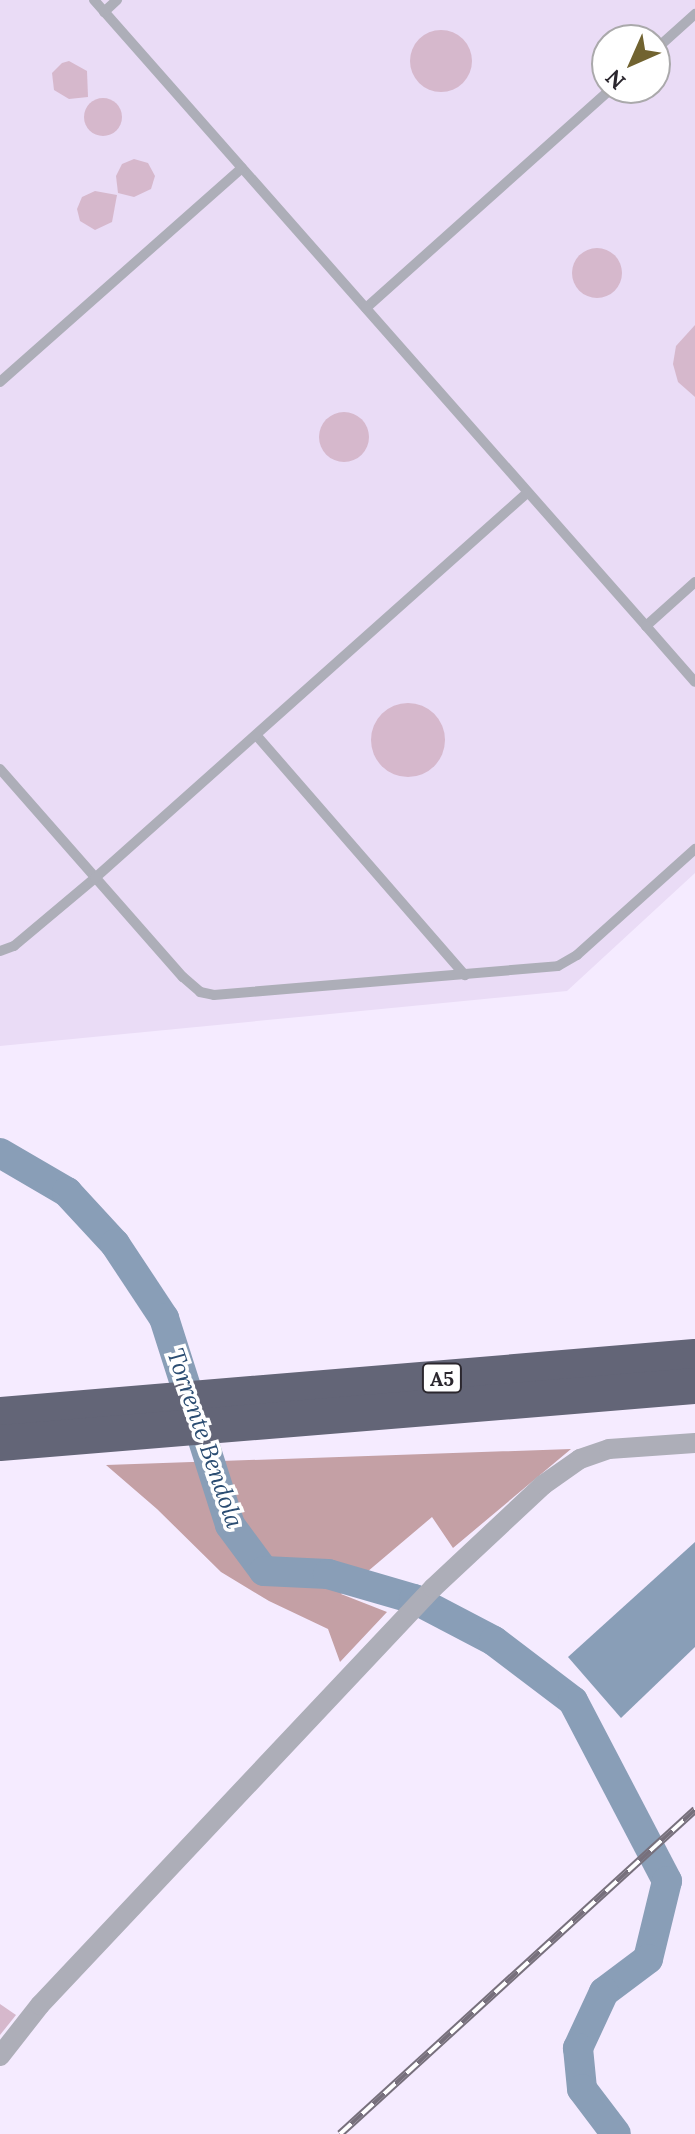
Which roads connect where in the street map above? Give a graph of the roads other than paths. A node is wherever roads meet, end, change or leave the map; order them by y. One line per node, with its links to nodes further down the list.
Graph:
1 (94, 0): 3 (lane)
2 (117, 0): 3 (lane)
3 (104, 12): 7 (lane)
4 (695, 14): 5 (lane)
5 (671, 36)
6 (594, 104): 8 (lane)
7 (242, 168): 8 (lane); 9 (lane)
8 (366, 308): 10 (lane)
9 (0, 382)
10 (527, 493): 12 (lane); 14 (lane)
11 (695, 582): 12 (lane)
12 (646, 626): 13 (lane)
13 (695, 682)
14 (257, 736): 17 (lane); 19 (lane)
15 (0, 769): 17 (lane)
16 (695, 849): 19 (lane)
17 (95, 878): 18 (lane); 19 (lane)
18 (0, 951)
19 (465, 975)
20 (695, 1357): 22 (highway, A5)
21 (695, 1386): 22 (highway, A5)
22 (196, 1412): 24 (highway, A5)
23 (0, 1415): 24 (highway, A5)
24 (94, 1421): 25 (highway, A5)
25 (0, 1443)
26 (695, 1443): 27 (street)
27 (0, 2056)

